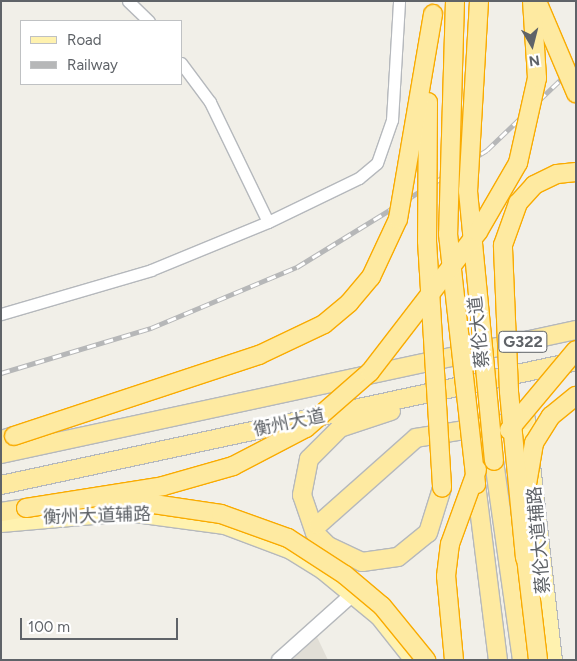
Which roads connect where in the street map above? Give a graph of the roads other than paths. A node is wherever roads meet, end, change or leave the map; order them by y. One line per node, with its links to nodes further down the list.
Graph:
1 (128, 1): 8 (street)
2 (399, 1): 12 (street)
3 (455, 1): 36 (highway, 蔡伦大道, bridge)
4 (479, 1): 37 (highway, 蔡伦大道, bridge)
5 (532, 1): 25 (highway, bridge)
6 (538, 1): 10 (highway, bridge)
7 (434, 7): 19 (highway, bridge); 22 (highway, bridge)
8 (148, 20)
9 (182, 64): 12 (street)
10 (576, 93)
11 (576, 172): 29 (highway, bridge)
12 (268, 222): 13 (street)
13 (1, 314)
14 (576, 322): 16 (highway)
15 (576, 330): 16 (highway, 衡州大道 / G322)
16 (535, 339): 23 (highway, 衡州大道 / G322)
17 (576, 350): 35 (highway, bridge)
18 (576, 361): 19 (highway, 衡州大道 / G322)
19 (474, 383): 24 (highway, 衡州大道)
20 (576, 396): 29 (highway, bridge)
21 (526, 420): 28 (highway); 39 (main road, 蔡伦大道辅路)
22 (8, 438)
23 (1, 454)
24 (1, 485)
25 (26, 508): 26 (highway); 34 (highway, bridge)
26 (1, 512)
27 (1, 523): 30 (main road, 衡州大道辅路)
28 (318, 525)
29 (525, 558): 38 (highway, bridge)
30 (356, 595): 31 (street); 32 (street); 33 (main road)
31 (279, 660)
32 (286, 660)
33 (414, 660)
34 (426, 660)
35 (454, 660)
36 (498, 660)
37 (522, 660)
38 (538, 660)
39 (552, 660)

